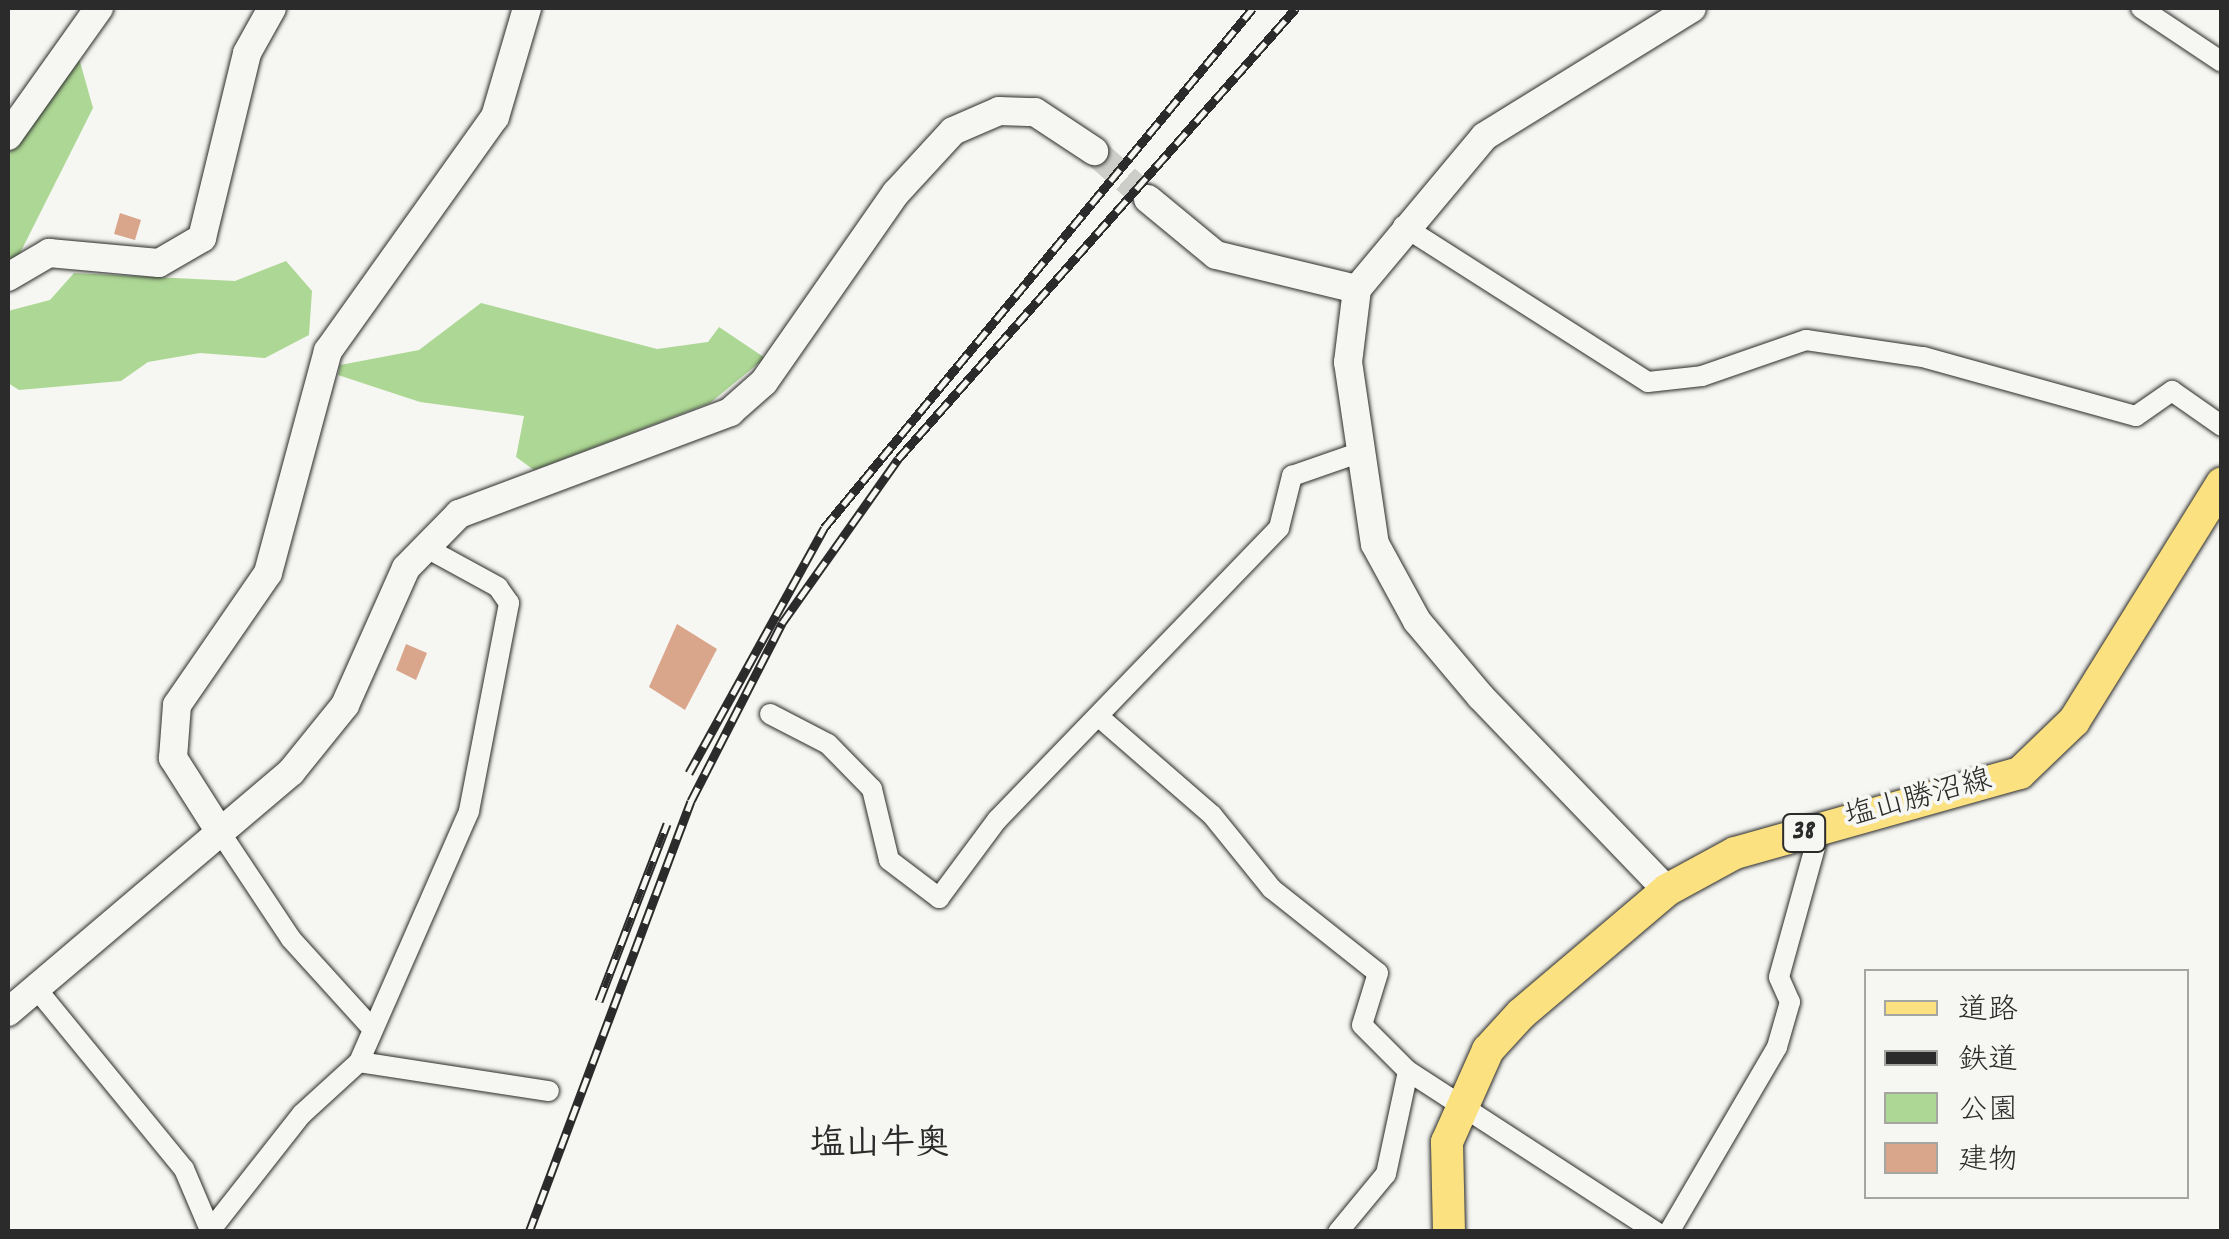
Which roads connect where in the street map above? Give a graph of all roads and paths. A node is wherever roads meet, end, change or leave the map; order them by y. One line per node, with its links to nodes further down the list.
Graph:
1 (99, 8): 7 (street)
2 (272, 8): 11 (street)
3 (527, 8): 20 (street)
4 (1692, 8): 10 (street)
5 (2142, 8): 6 (street)
6 (2222, 62)
7 (8, 136)
8 (1094, 152): 16 (street)
9 (1148, 199): 12 (street)
10 (1403, 226): 12 (street); 13 (street)
11 (8, 277)
12 (1357, 288): 14 (street)
13 (2222, 426)
14 (1354, 454): 18 (street); 21 (street)
15 (2222, 483): 19 (main road, 塩山勝沼線 / 38)
16 (423, 546): 20 (street); 24 (street)
17 (770, 714): 18 (street)
18 (1098, 716): 26 (street)
19 (1820, 828): 21 (main road, 塩山勝沼線 / 38); 33 (street)
20 (220, 832): 22 (street); 24 (street)
21 (1666, 890): 28 (main road, 塩山勝沼線 / 38)
22 (36, 987): 23 (street); 29 (street)
23 (8, 1012)
24 (369, 1025): 25 (street)
25 (359, 1062): 27 (street); 29 (street)
26 (1408, 1071): 28 (street); 30 (street)
27 (548, 1091)
28 (1460, 1106): 31 (main road, 塩山勝沼線 / 38); 32 (street)
29 (209, 1231)
30 (1338, 1232)
31 (1449, 1232)
32 (1656, 1232)
33 (1668, 1232)

